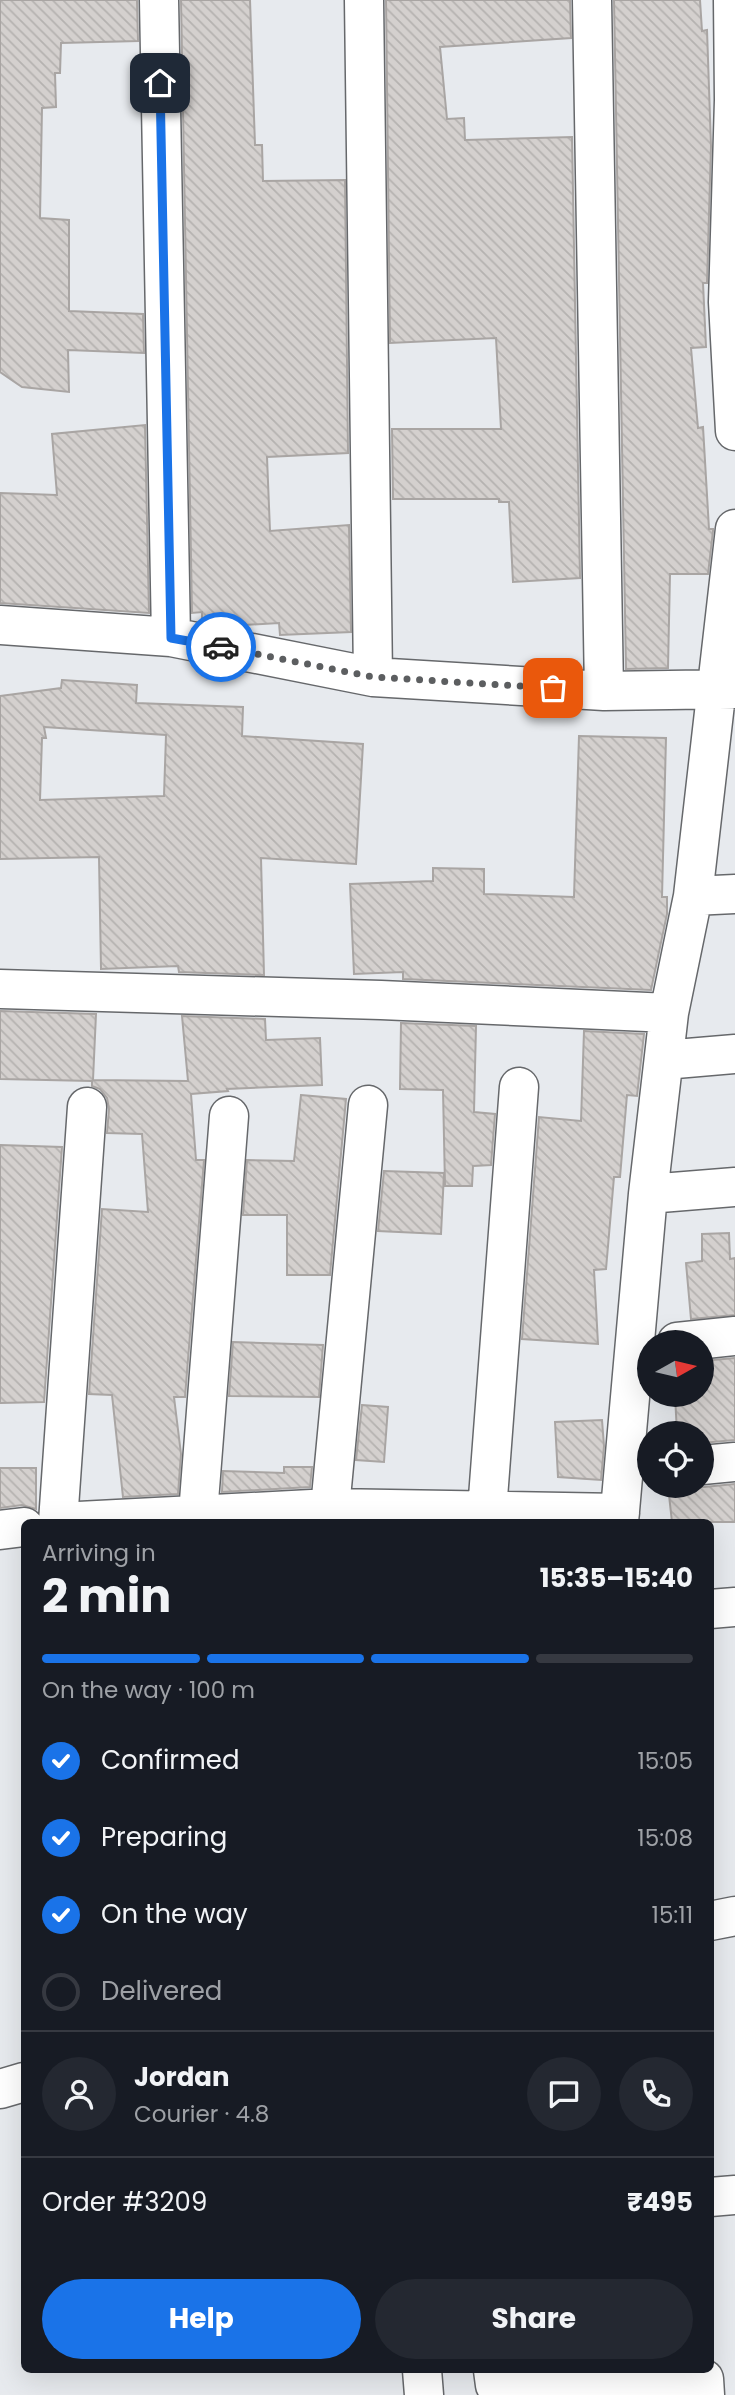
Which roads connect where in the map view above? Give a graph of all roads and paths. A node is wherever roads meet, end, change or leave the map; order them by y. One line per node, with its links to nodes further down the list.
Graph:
1 (159, 0): 10 (street)
2 (363, 0): 11 (street)
3 (592, 0): 13 (street)
4 (733, 0): 5 (street)
5 (734, 100): 6 (street)
6 (732, 302): 7 (street)
7 (735, 431)
8 (735, 530): 12 (street)
9 (0, 625): 10 (street)
10 (171, 638): 11 (street)
11 (373, 677): 13 (street)
12 (726, 689): 13 (street); 15 (street)
13 (604, 691)
14 (735, 894): 15 (street)
15 (693, 896): 17 (street)
16 (0, 989): 17 (street)
17 (669, 1013): 19 (street)
18 (735, 1054): 19 (street)
19 (664, 1060): 25 (street)
20 (519, 1087): 32 (street)
21 (368, 1105): 34 (street)
22 (87, 1107): 36 (street)
23 (229, 1116): 33 (street)
24 (735, 1187): 25 (street)
25 (648, 1194): 26 (street)
26 (644, 1330)
27 (735, 1336): 28 (street)
28 (714, 1338)
29 (735, 1462): 30 (street)
30 (714, 1464)
31 (637, 1471): 35 (street)
32 (487, 1511): 34 (street); 35 (street)
33 (198, 1514): 34 (street); 37 (street)
34 (331, 1515)
35 (620, 1518)
36 (71, 1519)
37 (119, 1519)
38 (21, 1527): 39 (street)
39 (0, 1530)
40 (735, 1607): 41 (street)
41 (714, 1609)
42 (735, 1916): 43 (street)
43 (714, 1920)
44 (21, 2083): 45 (street)
45 (0, 2089)
46 (735, 2195): 47 (street)
47 (714, 2197)
48 (422, 2373): 51 (street)
49 (493, 2373): 50 (street)
50 (715, 2384)
51 (424, 2395)

